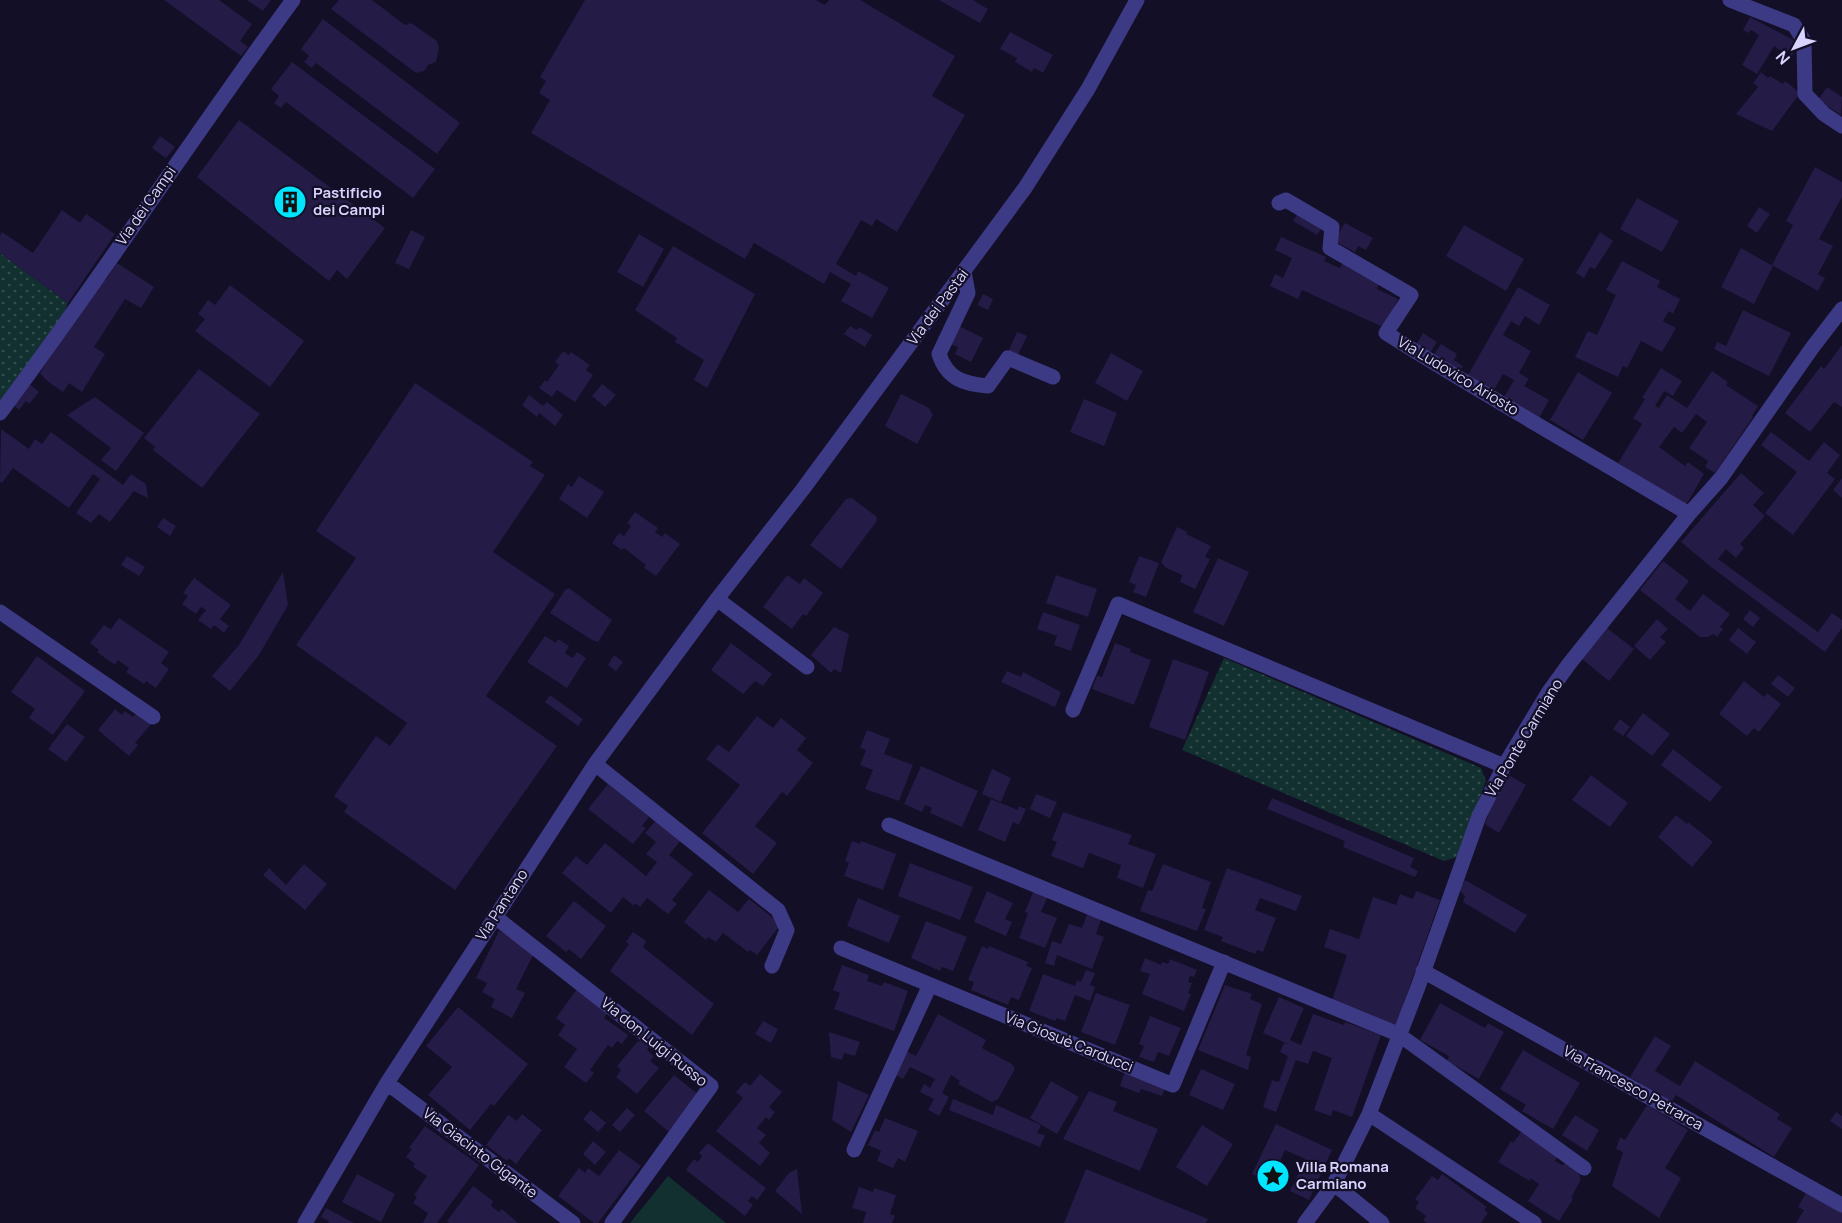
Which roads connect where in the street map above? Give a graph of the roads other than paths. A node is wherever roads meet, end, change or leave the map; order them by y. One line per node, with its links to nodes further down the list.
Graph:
1 (293, 0): 9 (street, Via dei Campi)
2 (1137, 0): 6 (street, Via dei Pastai)
3 (1730, 0): 4 (street)
4 (1842, 126)
5 (1279, 203): 10 (street, Via Ludovico Ariosto)
6 (964, 272): 8 (street); 11 (street, Via dei Pastai)
7 (1842, 309): 10 (street, Via Ponte Carmiano)
8 (1053, 377)
9 (0, 413)
10 (1689, 514): 17 (street, Via Ponte Carmiano)
11 (717, 599): 13 (street); 16 (street, Via Pantano)
12 (0, 612): 15 (street)
13 (807, 667)
14 (1072, 710): 17 (street)
15 (153, 717)
16 (595, 764): 19 (street, Via Pantano); 22 (street)
17 (1504, 766): 23 (street, Via Ponte Carmiano)
18 (889, 825): 21 (street)
19 (495, 916): 26 (street, Via Pantano); 34 (street, Via don Luigi Russo)
20 (841, 948): 24 (street, Via Giosuè Carducci)
21 (1224, 962): 24 (street, Via Giosuè Carducci); 25 (street)
22 (772, 966)
23 (1423, 971): 25 (street, Via Ponte Carmiano); 31 (street, Via Francesco Petrarca)
24 (930, 985): 28 (street)
25 (1398, 1034): 27 (street, Via Ponte Carmiano); 29 (street)
26 (387, 1083): 32 (street, Via Pantano); 33 (street, Via Giacinto Gigante)
27 (1369, 1114): 30 (street, Via Ponte Carmiano); 37 (street)
28 (854, 1150)
29 (1584, 1168)
30 (1334, 1184): 35 (street, Via Ponte Carmiano); 36 (street)
31 (1842, 1205)
32 (304, 1223)
33 (573, 1223)
34 (612, 1223)
35 (1305, 1223)
36 (1382, 1223)
37 (1534, 1223)

